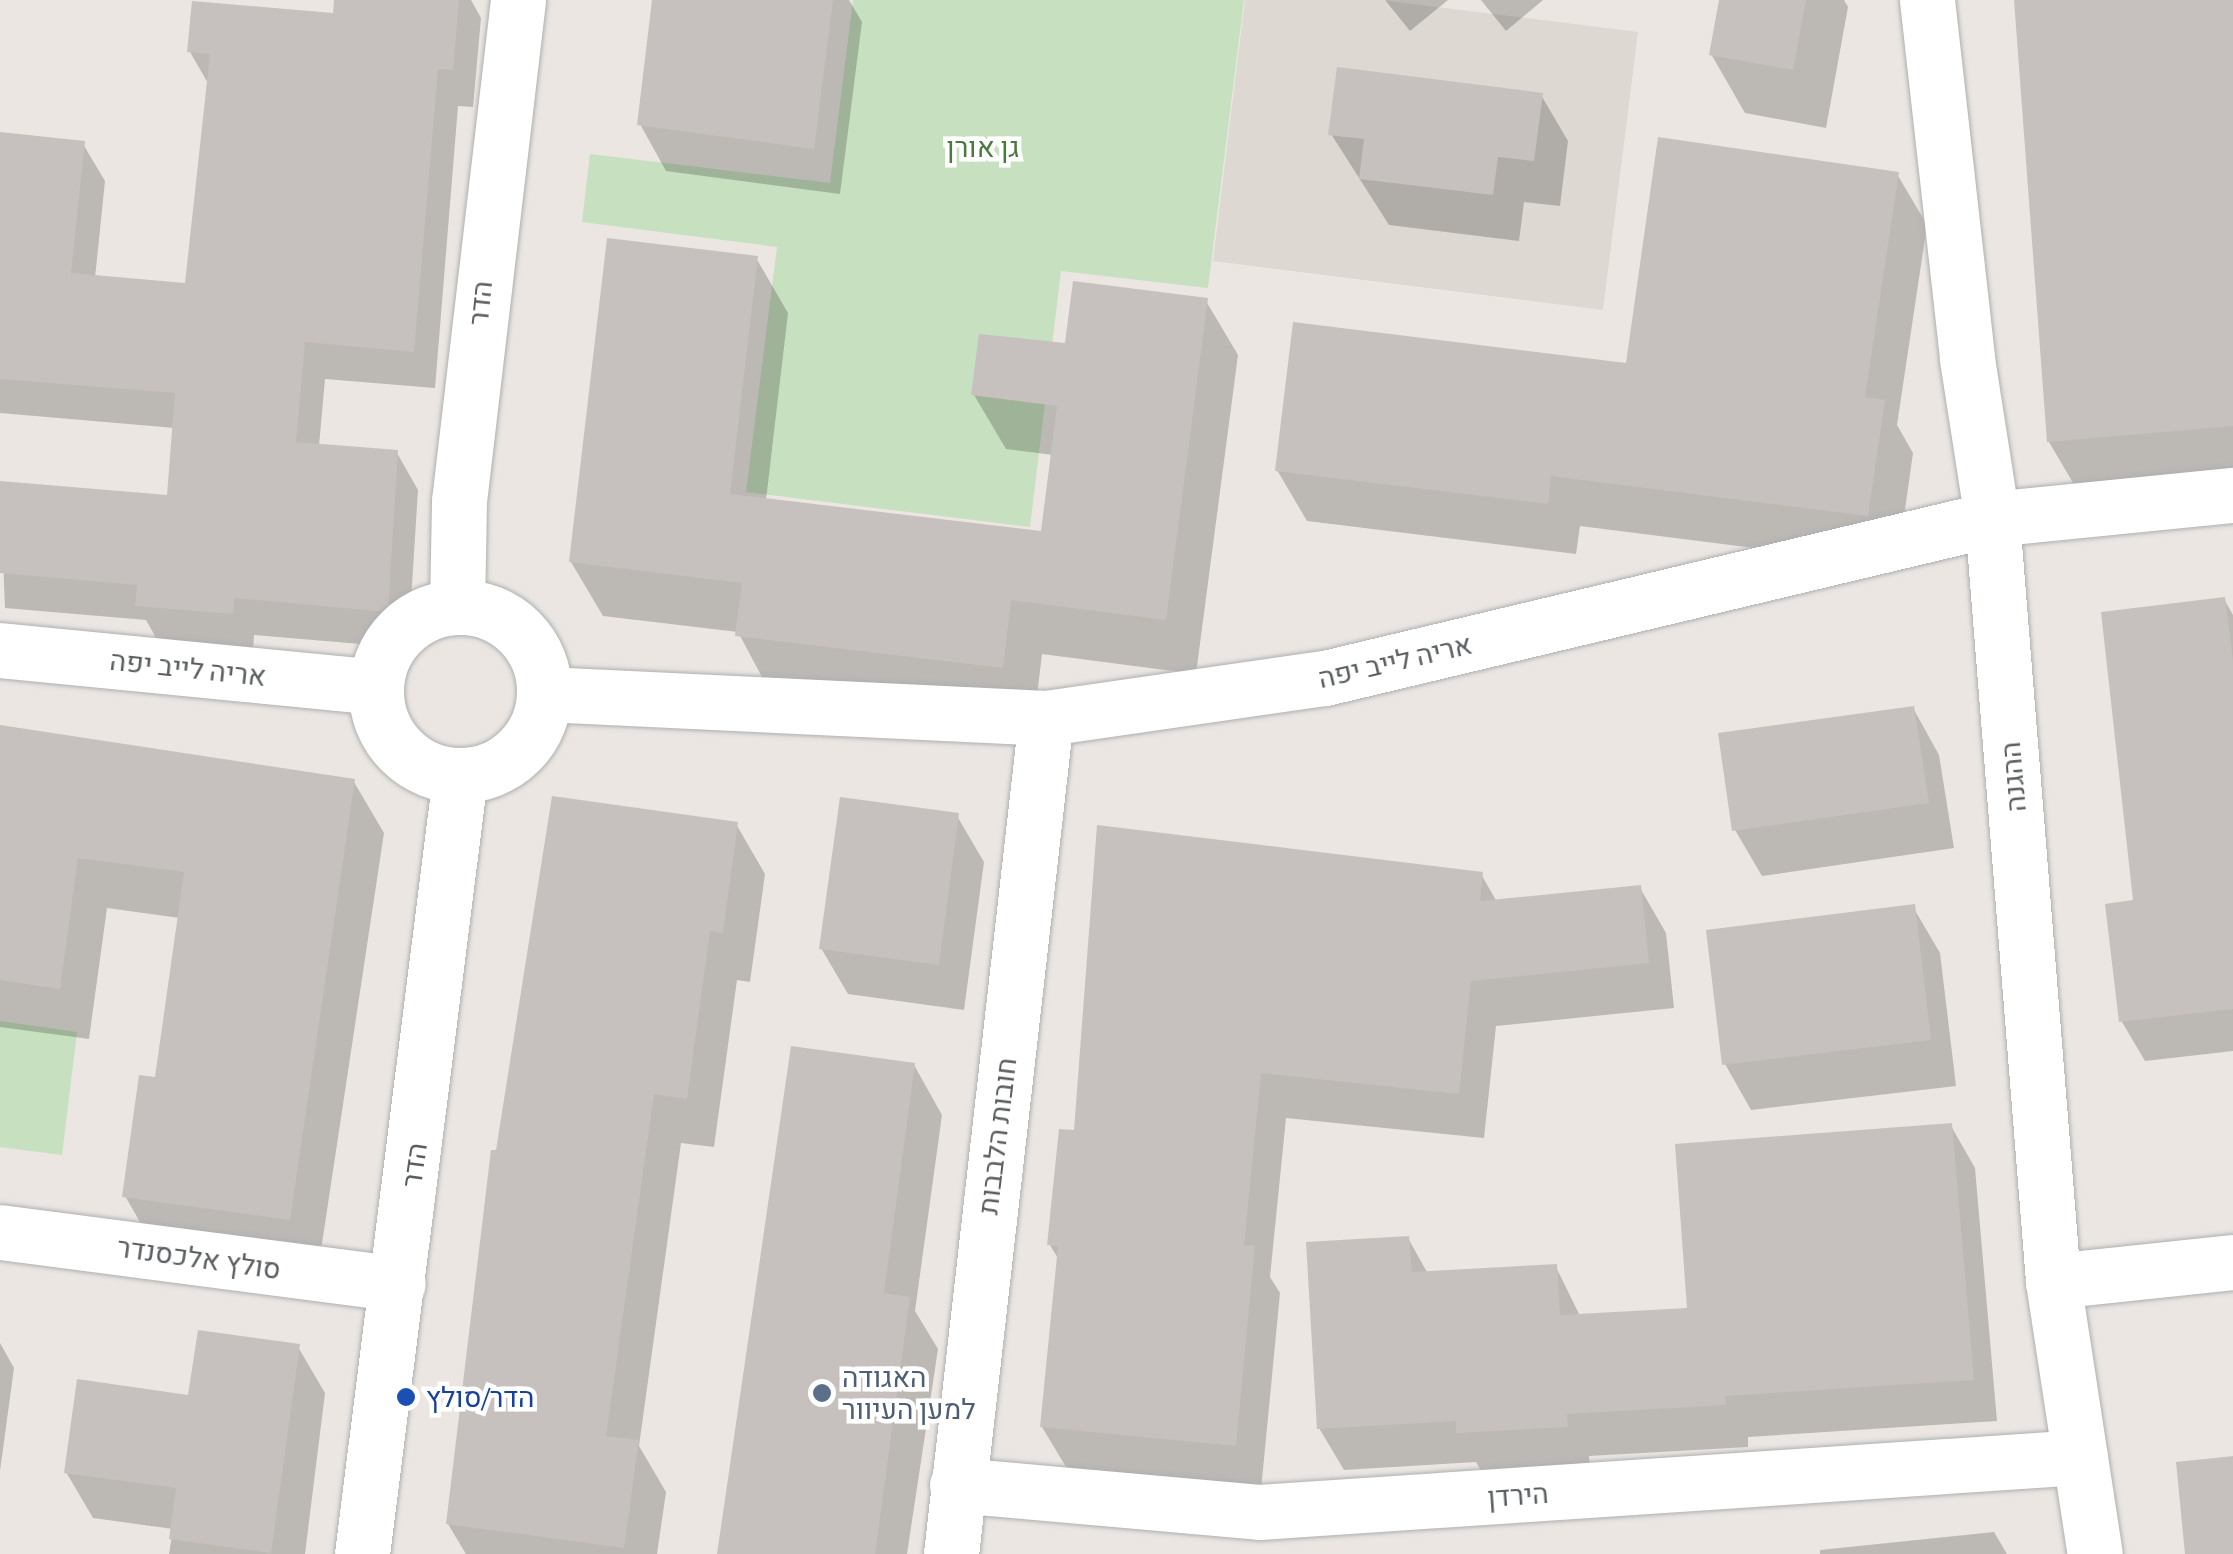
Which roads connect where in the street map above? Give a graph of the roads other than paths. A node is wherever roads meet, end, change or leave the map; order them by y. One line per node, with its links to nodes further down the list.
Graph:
1 (518, 0): 5 (street, הדר)
2 (1927, 0): 4 (street, ההגנה)
3 (2233, 495): 4 (street, אריה לייב יפה)
4 (1992, 519): 9 (street, אריה לייב יפה); 13 (street, ההגנה)
5 (458, 607): 7 (street); 8 (street)
6 (0, 650): 7 (street, אריה לייב יפה)
7 (375, 687): 10 (street)
8 (546, 694): 9 (street, אריה לייב יפה); 10 (street)
9 (1046, 718): 16 (street, חובות הלבבות)
10 (460, 776): 14 (street, הדר)
11 (0, 1232): 14 (street, סולץ אלכסנדר)
12 (2233, 1262): 13 (street)
13 (2052, 1281): 15 (street, ההגנה)
14 (398, 1284): 17 (street, הדר)
15 (2080, 1457): 16 (street, הירדן); 19 (street, ההגנה)
16 (956, 1486): 18 (street, חובות הלבבות)
17 (362, 1554)
18 (951, 1554)
19 (2095, 1554)

